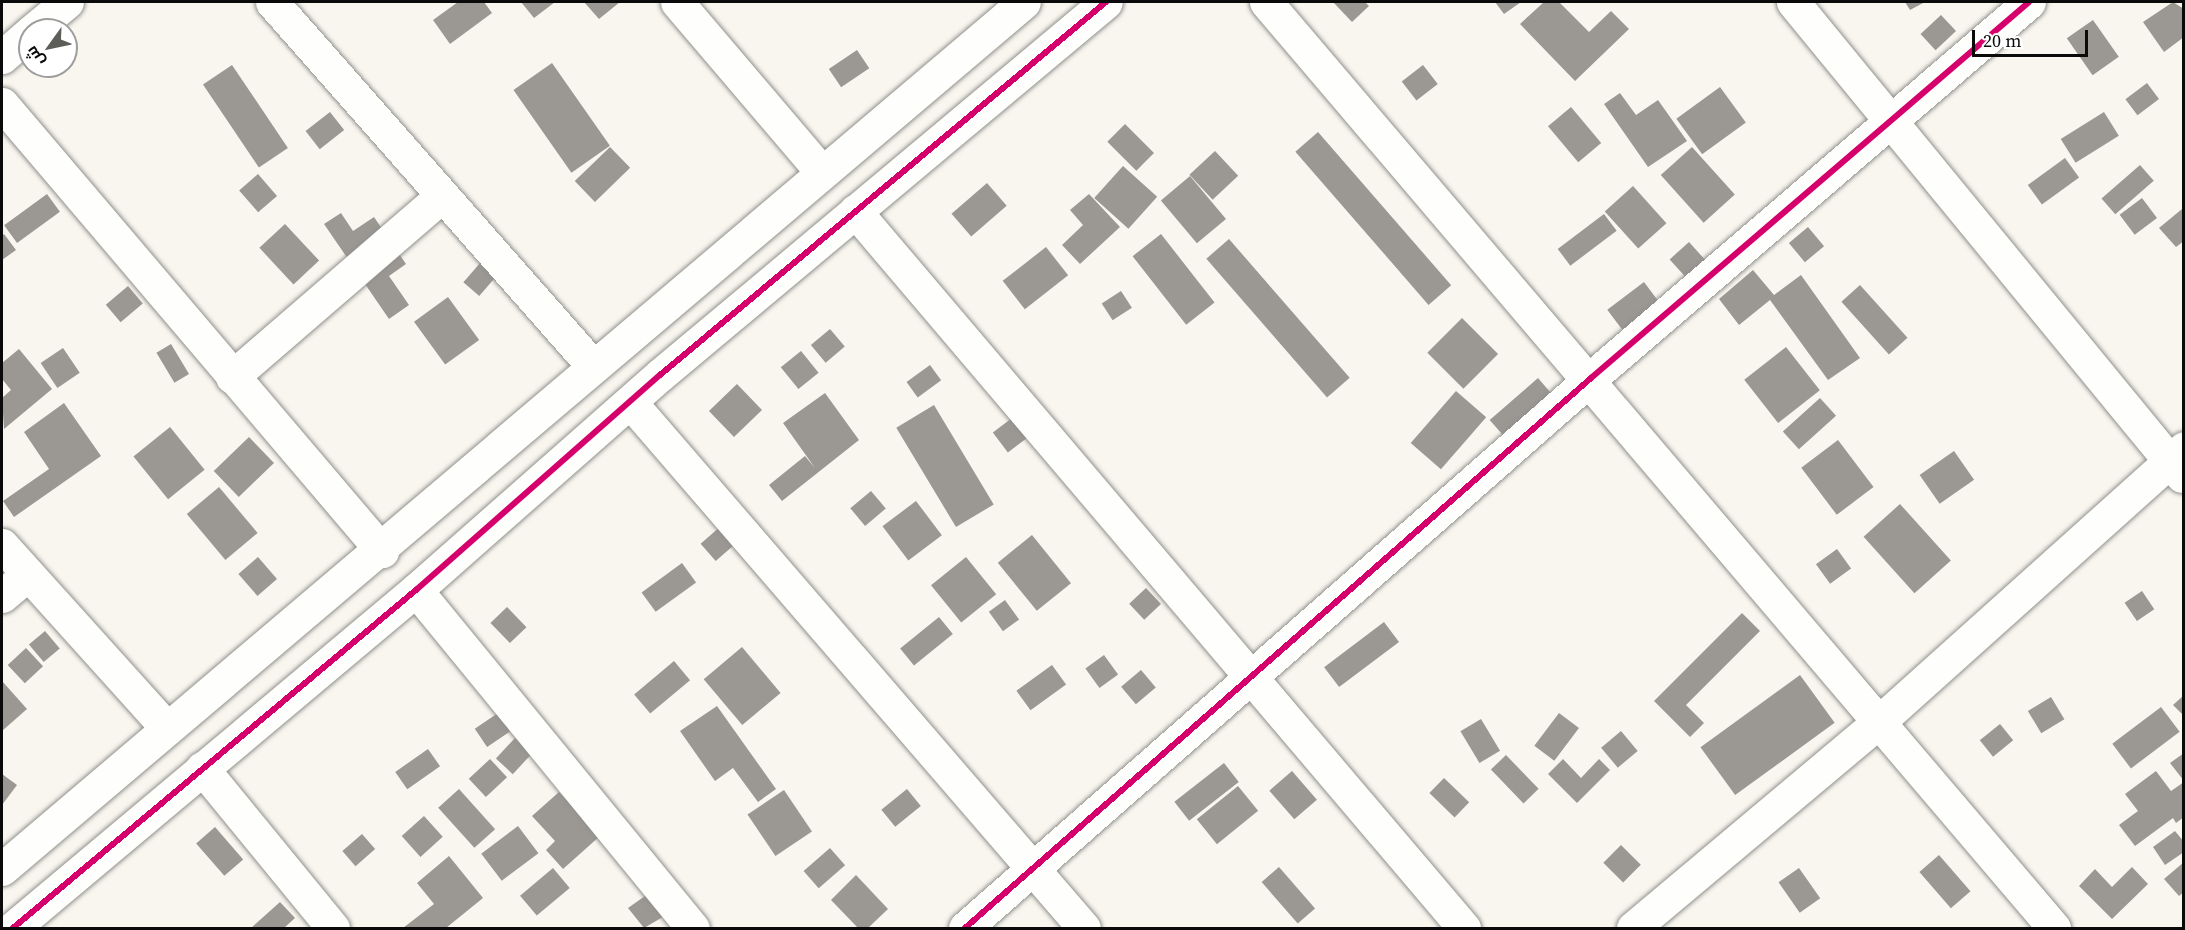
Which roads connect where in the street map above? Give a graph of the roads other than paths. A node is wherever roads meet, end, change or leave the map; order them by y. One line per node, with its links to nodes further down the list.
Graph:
1 (67, 2): 9 (street)
2 (272, 2): 15 (street)
3 (677, 2): 14 (street)
4 (1024, 2): 14 (street)
5 (1106, 2): 16 (street)
6 (1266, 2): 19 (street)
7 (1793, 2): 13 (street)
8 (2029, 2): 13 (street)
9 (48, 18)
10 (18, 43): 11 (street)
11 (2, 57)
12 (2, 104): 18 (street)
13 (1888, 119): 19 (street); 21 (street)
14 (821, 171): 17 (street)
15 (442, 196): 17 (street); 18 (street)
16 (855, 211): 20 (street); 27 (street)
17 (592, 365): 23 (street)
18 (232, 377): 23 (street)
19 (1591, 378): 27 (street); 28 (street)
20 (631, 403): 25 (street); 32 (street)
21 (2179, 462): 28 (street)
22 (2, 545): 24 (street)
23 (382, 551): 29 (street)
24 (28, 574): 26 (street); 29 (street)
25 (416, 590): 30 (street); 35 (street)
26 (2, 596)
27 (1253, 675): 32 (street); 38 (street)
28 (1881, 720): 39 (street); 40 (street)
29 (167, 728): 31 (street)
30 (202, 768): 33 (street); 34 (street)
31 (2, 869)
32 (1033, 869): 36 (street); 37 (street)
33 (13, 928)
34 (333, 928)
35 (693, 928)
36 (965, 928)
37 (1084, 928)
38 (1464, 928)
39 (1633, 928)
40 (2054, 928)

